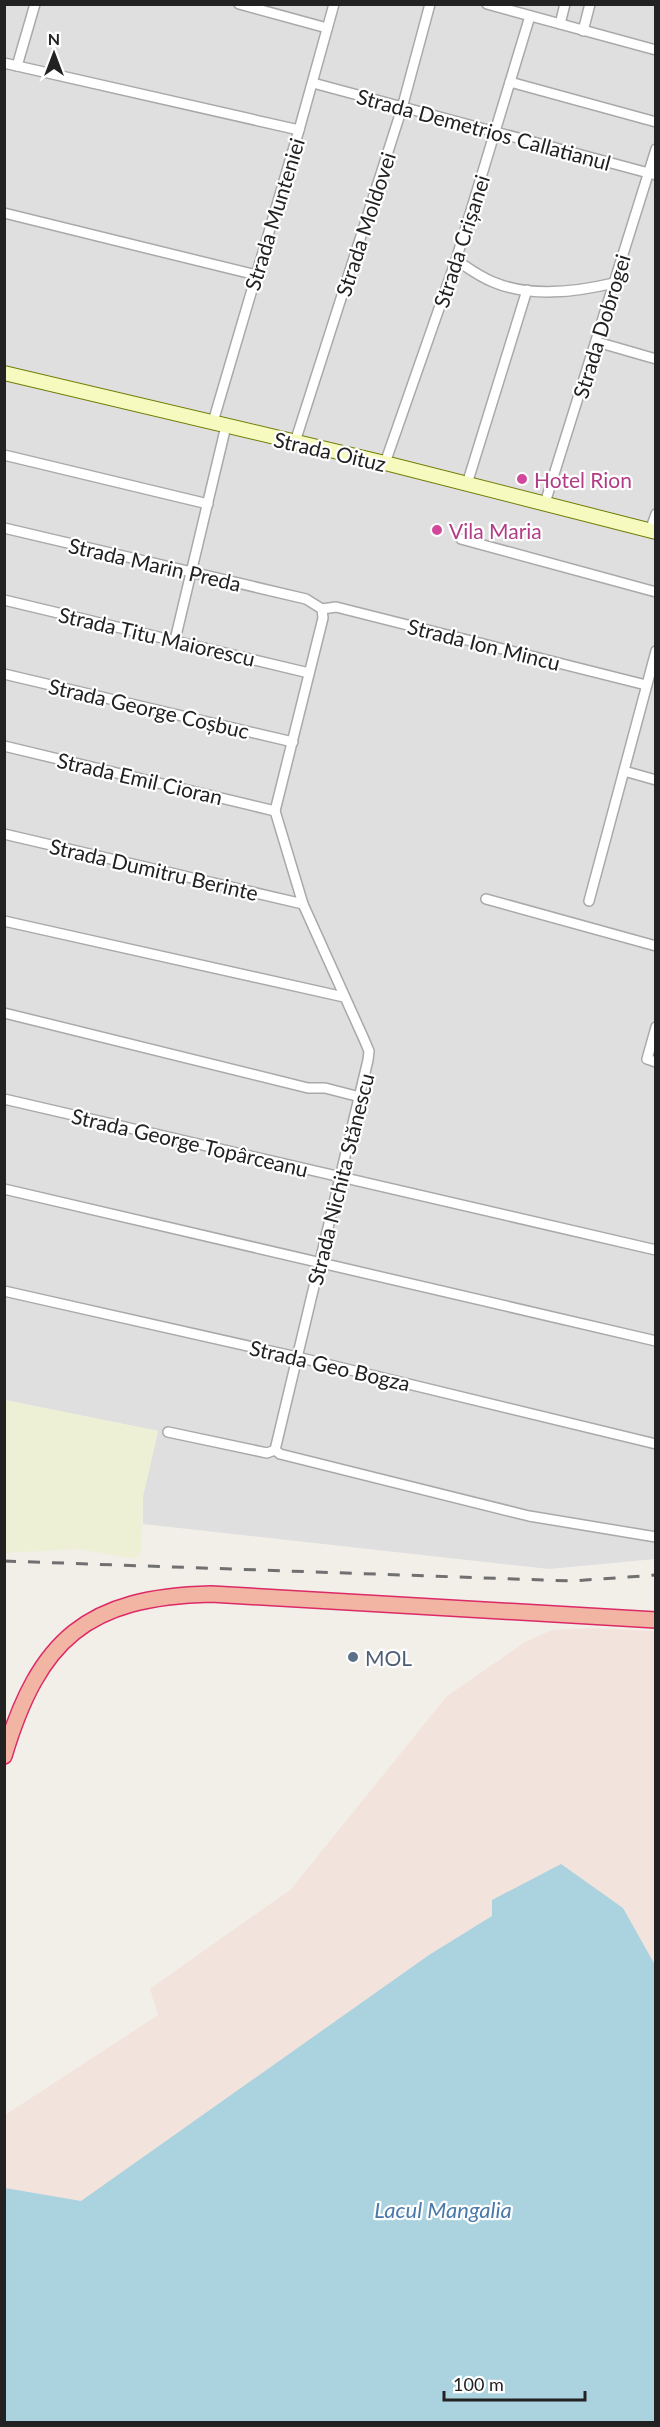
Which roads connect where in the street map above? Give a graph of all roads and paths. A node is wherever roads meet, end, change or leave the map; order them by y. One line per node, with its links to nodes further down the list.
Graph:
1 (35, 4): 14 (street)
2 (239, 4): 10 (street)
3 (334, 4): 10 (street, Strada Munteniei)
4 (430, 4): 17 (street, Strada Moldovei)
5 (487, 4): 8 (street)
6 (565, 4): 9 (street)
7 (590, 4): 11 (street)
8 (530, 16): 9 (street); 15 (street, Strada Crișanei)
9 (560, 24): 11 (street)
10 (327, 28): 16 (street, Strada Munteniei)
11 (583, 31): 12 (street)
12 (656, 50)
13 (4, 63): 14 (street)
14 (17, 66): 19 (street)
15 (510, 82): 18 (street); 20 (street, Strada Crișanei)
16 (313, 84): 17 (street, Strada Demetrios Callatianul); 19 (street, Strada Munteniei)
17 (402, 108): 20 (street, Strada Demetrios Callatianul); 32 (street, Strada Moldovei)
18 (656, 122)
19 (299, 130): 25 (street, Strada Munteniei)
20 (495, 132): 22 (street, Strada Demetrios Callatianul); 24 (street, Strada Crișanei)
21 (656, 149): 22 (street, Strada Dobrogei)
22 (652, 174): 26 (street, Strada Dobrogei)
23 (4, 213): 25 (street)
24 (456, 260): 27 (street); 34 (street, Strada Crișanei)
25 (256, 275): 31 (street, Strada Munteniei)
26 (614, 283): 27 (street); 28 (street, Strada Dobrogei)
27 (527, 290): 35 (street)
28 (597, 342): 29 (street); 36 (street, Strada Dobrogei)
29 (656, 359)
30 (4, 373): 31 (main road, Strada Oituz)
31 (219, 424): 32 (main road, Strada Oituz); 37 (street)
32 (295, 442): 34 (main road, Strada Oituz)
33 (4, 455): 37 (street)
34 (385, 463): 35 (main road, Strada Oituz)
35 (467, 484): 36 (main road, Strada Oituz)
36 (545, 503): 40 (main road, Strada Oituz)
37 (208, 504): 42 (street)
38 (656, 514): 40 (street)
39 (4, 528): 42 (street, Strada Marin Preda)
40 (653, 531)
41 (461, 539): 43 (street)
42 (193, 573): 45 (street, Strada Marin Preda); 46 (street)
43 (656, 592)
44 (4, 600): 46 (street, Strada Titu Maiorescu)
45 (321, 609): 48 (street); 50 (street, Strada Ion Mincu)
46 (175, 640): 48 (street, Strada Titu Maiorescu)
47 (656, 651): 50 (street)
48 (309, 673): 51 (street)
49 (4, 674): 51 (street, Strada George Coșbuc)
50 (646, 685): 53 (street)
51 (293, 742): 55 (street)
52 (4, 746): 55 (street, Strada Emil Cioran)
53 (624, 771): 54 (street); 58 (street)
54 (656, 780)
55 (275, 811): 59 (street, Strada Nichita Stănescu)
56 (4, 834): 59 (street, Strada Dumitru Berinte)
57 (486, 899): 61 (street)
58 (589, 901)
59 (303, 904): 62 (street, Strada Nichita Stănescu)
60 (4, 921): 62 (street)
61 (656, 946)
62 (344, 997): 66 (street, Strada Nichita Stănescu)
63 (4, 1013): 66 (street)
64 (656, 1027): 65 (street)
65 (656, 1062)
66 (360, 1097): 68 (street, Strada Nichita Stănescu)
67 (4, 1099): 68 (street, Strada George Topârceanu)
68 (340, 1177): 70 (street, Strada George Topârceanu); 71 (street, Strada Nichita Stănescu)
69 (4, 1189): 71 (street)
70 (656, 1250)
71 (320, 1262): 73 (street); 74 (street, Strada Nichita Stănescu)
72 (4, 1291): 74 (street, Strada Geo Bogza)
73 (656, 1341)
74 (297, 1357): 76 (street, Strada Geo Bogza); 77 (street, Strada Nichita Stănescu)
75 (168, 1432): 77 (street)
76 (656, 1444)
77 (274, 1450): 78 (street)
78 (656, 1537)
79 (656, 1620): 80 (highway)
80 (4, 1756)

